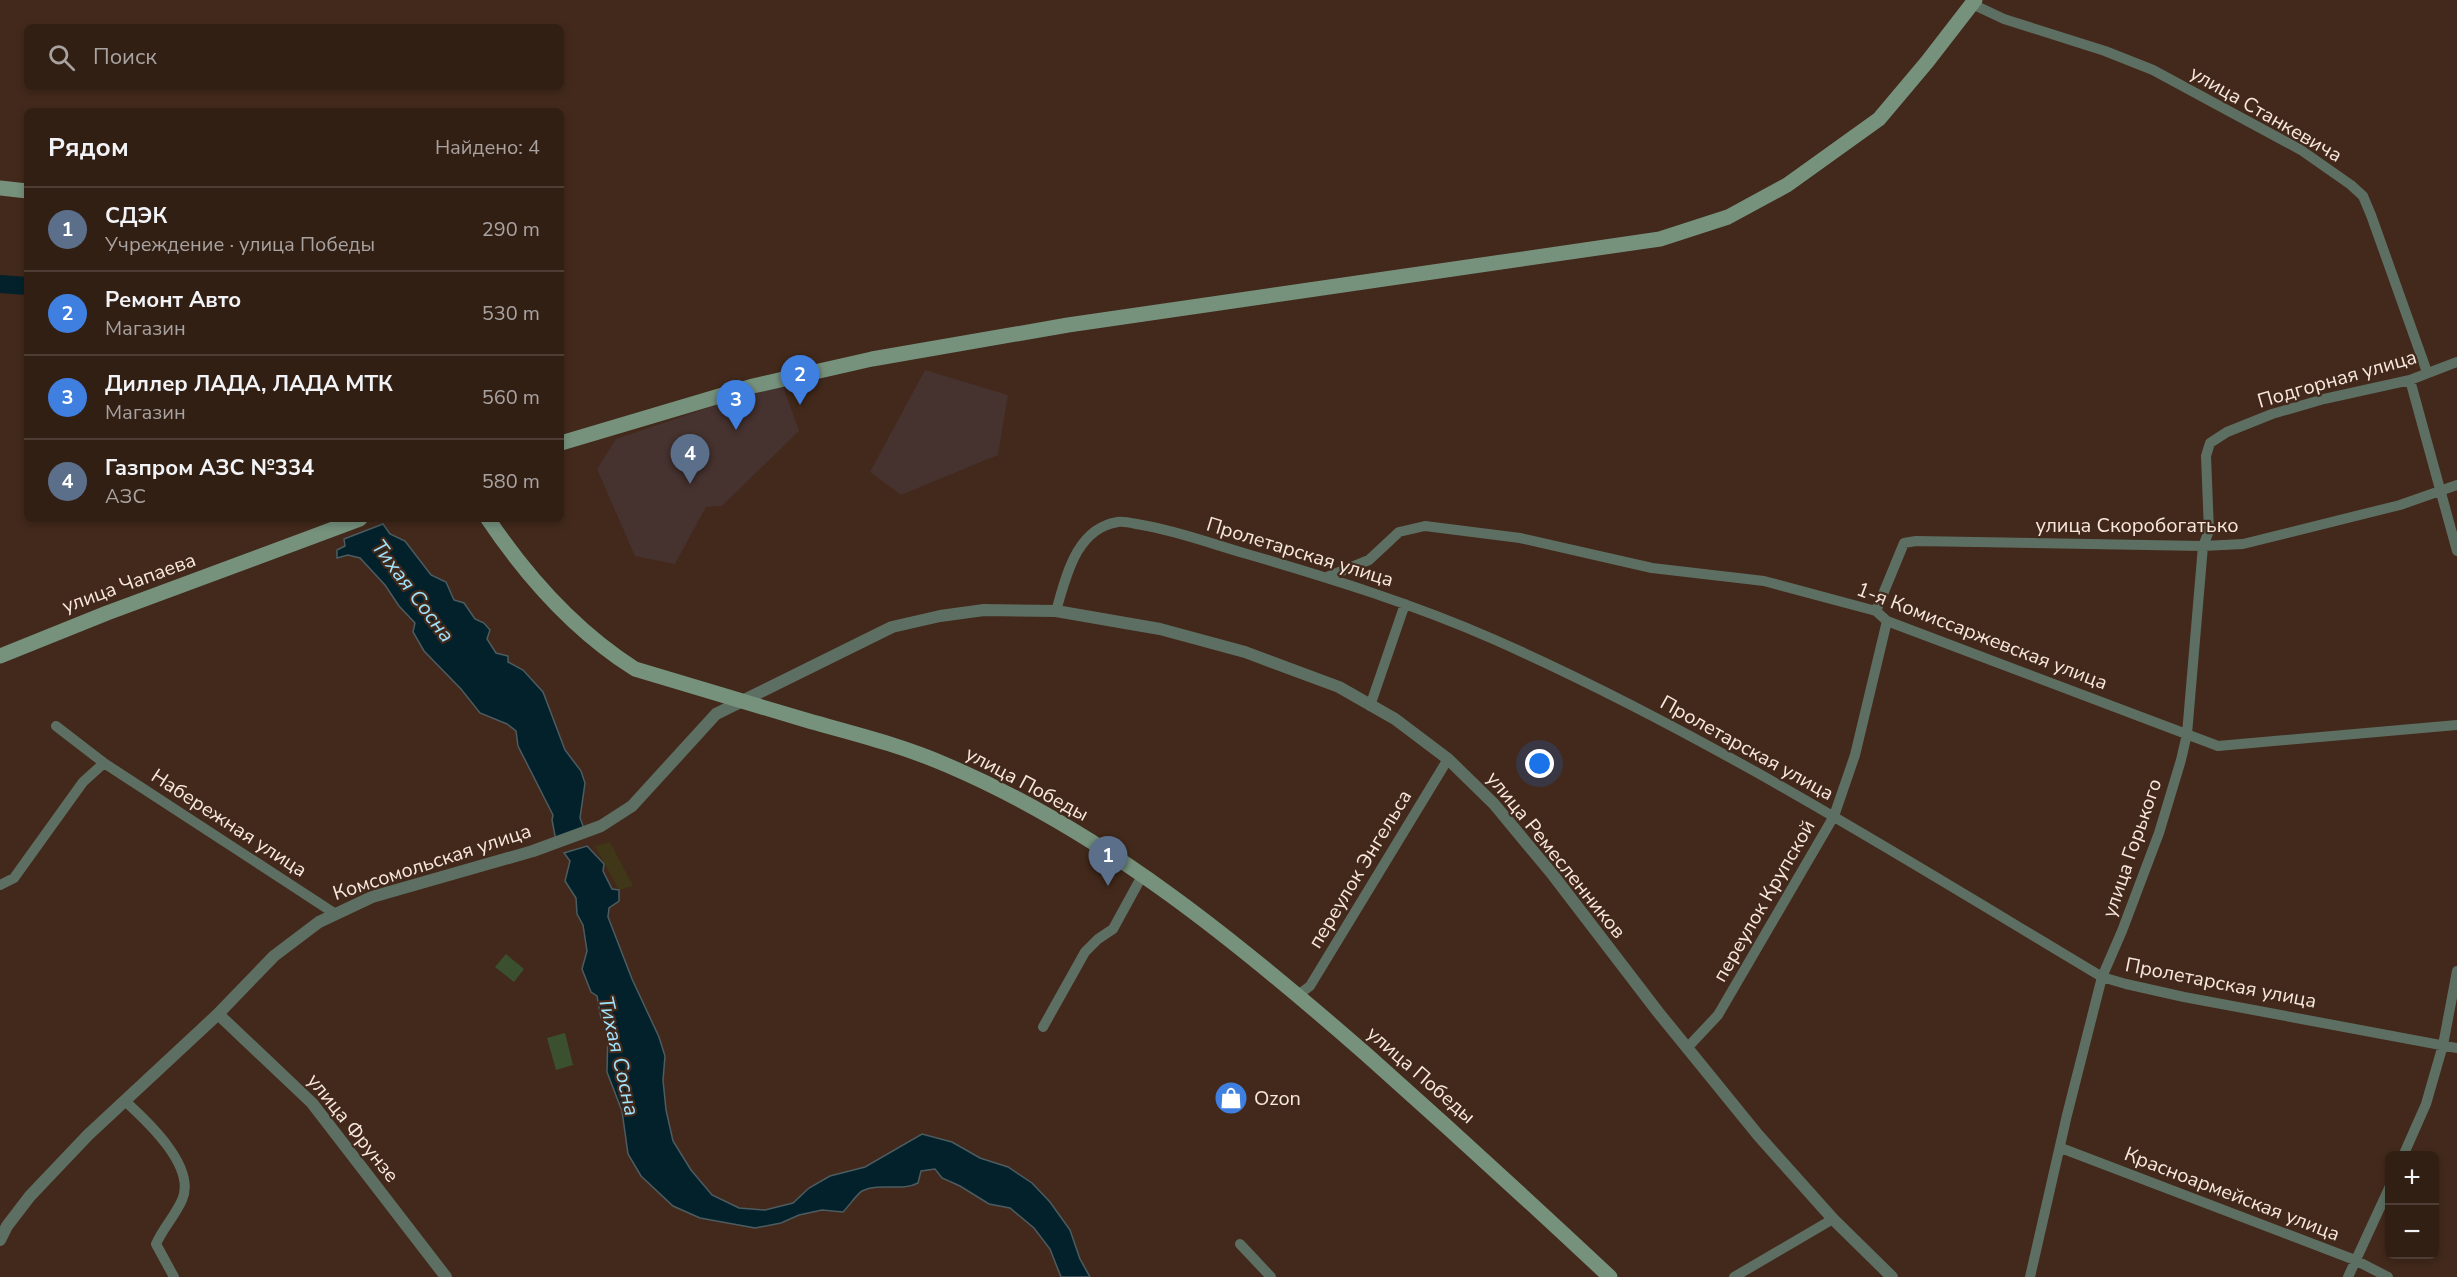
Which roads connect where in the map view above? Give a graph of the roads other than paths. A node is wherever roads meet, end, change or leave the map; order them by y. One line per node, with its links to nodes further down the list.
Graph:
1 (1973, 2): 5 (street, улица Станкевича); 8 (main road)
2 (0, 188): 3 (main road)
3 (24, 191)
4 (2457, 362): 5 (street, Подгорная улица)
5 (2427, 372): 6 (street, Подгорная улица)
6 (2410, 380): 7 (street, Подгорная улица); 10 (street)
7 (2226, 432): 13 (street, улица Горького)
8 (564, 442)
9 (2457, 485): 10 (street, улица Скоробогатько)
10 (2439, 491): 13 (street, улица Скоробогатько); 14 (street)
11 (352, 522): 20 (main road, улица Чапаева)
12 (490, 522): 21 (main road, улица Победы)
13 (2203, 546): 18 (street, улица Скоробогатько); 25 (street, улица Горького)
14 (2457, 551)
15 (1327, 577): 16 (street, Пролетарская улица); 17 (street, Пролетарская улица); 18 (street, 1-я Комиссаржевская улица)
16 (1405, 604): 22 (street); 28 (street, Пролетарская улица)
17 (1056, 611): 21 (street, улица Ремесленников); 22 (street, улица Ремесленников)
18 (1876, 611): 19 (street, 1-я Комиссаржевская улица)
19 (1887, 621): 25 (street, 1-я Комиссаржевская улица); 28 (street, переулок Крупской)
20 (0, 656)
21 (742, 700): 29 (main road, улица Победы); 31 (street, Комсомольская улица)
22 (1370, 706): 26 (street, улица Ремесленников)
23 (2457, 725): 25 (street, 1-я Комиссаржевская улица)
24 (56, 726): 27 (street, Набережная улица)
25 (2187, 734): 33 (street, улица Горького)
26 (1448, 759): 34 (street, переулок Энгельса); 38 (street, улица Ремесленников)
27 (104, 763): 30 (street); 31 (street, Набережная улица)
28 (1834, 816): 33 (street, Пролетарская улица); 38 (street, переулок Крупской)
29 (1142, 876): 34 (main road, улица Победы); 36 (street)
30 (0, 885)
31 (334, 913): 35 (street, Комсомольская улица)
32 (2457, 971): 37 (street)
33 (2102, 977): 37 (street, Пролетарская улица); 41 (street, улица Горького)
34 (1298, 995): 51 (main road, улица Победы)
35 (218, 1014): 40 (street, Комсомольская улица); 49 (street, улица Фрунзе)
36 (1043, 1027)
37 (2443, 1046): 39 (street, Пролетарская улица); 42 (street)
38 (1687, 1048): 44 (street, улица Ремесленников)
39 (2457, 1048)
40 (125, 1101): 45 (street, Комсомольская улица); 48 (street)
41 (2061, 1148): 47 (street, Красноармейская улица); 54 (street, улица Горького)
42 (2405, 1151)
43 (2385, 1197): 47 (street)
44 (1833, 1219): 52 (street); 53 (street, улица Ремесленников)
45 (0, 1240)
46 (1240, 1244): 50 (street)
47 (2355, 1260): 55 (street); 56 (street, Красноармейская улица)
48 (174, 1277)
49 (446, 1277)
50 (1271, 1277)
51 (1610, 1277)
52 (1734, 1277)
53 (1892, 1277)
54 (2030, 1277)
55 (2348, 1277)
56 (2388, 1277)

